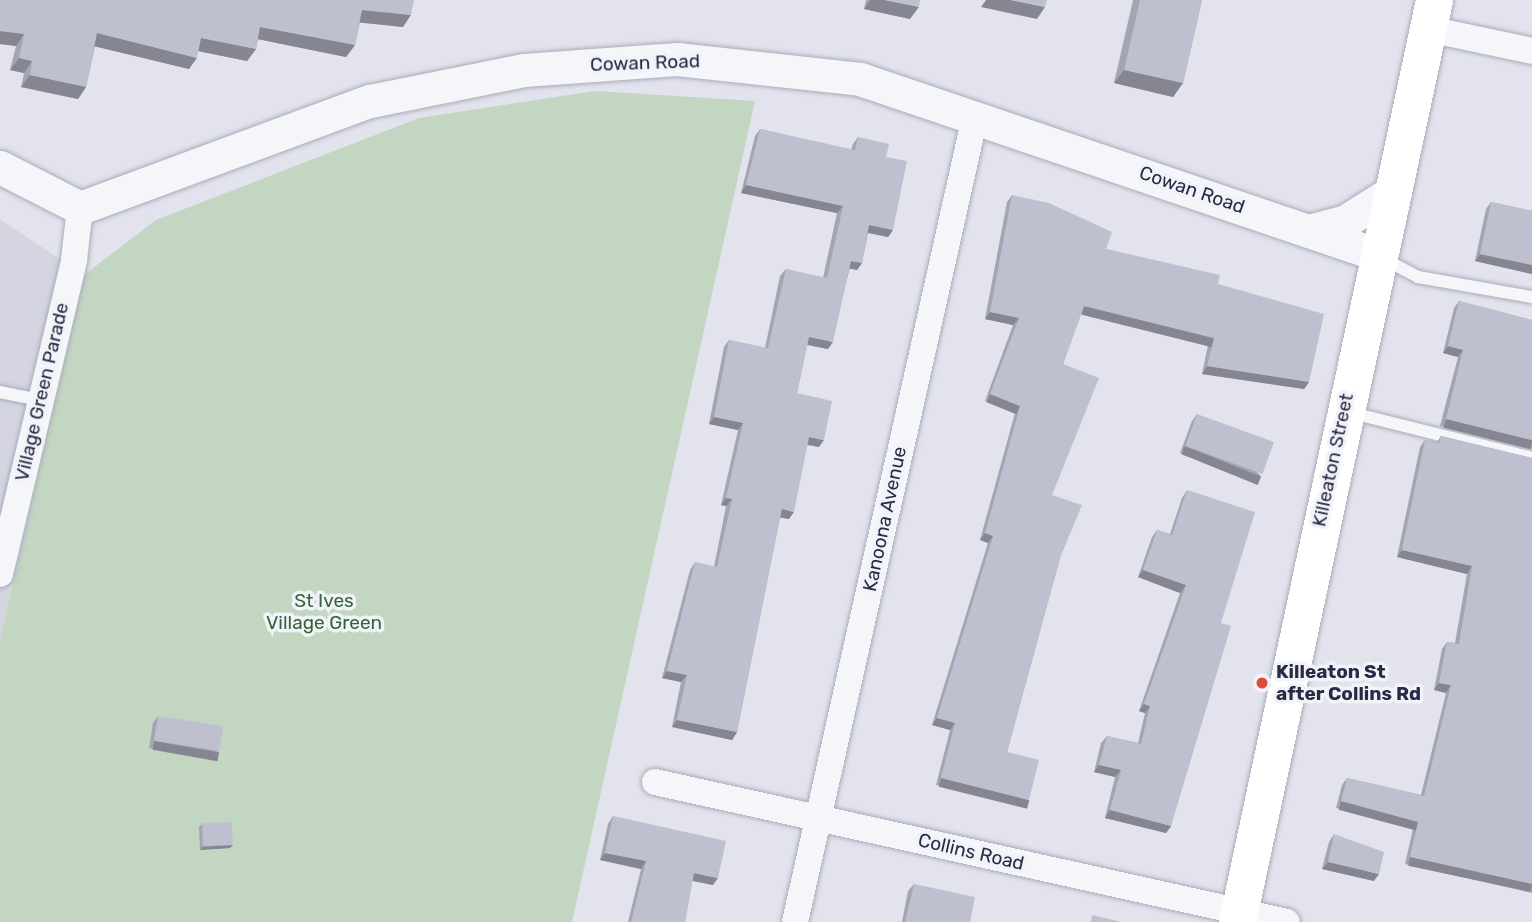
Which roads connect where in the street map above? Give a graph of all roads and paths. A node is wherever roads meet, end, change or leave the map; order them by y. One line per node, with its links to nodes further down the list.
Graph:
1 (1431, 15): 2 (street); 5 (main road, Killeaton Street)
2 (1532, 51)
3 (975, 117): 6 (street, Cowan Road); 7 (street, Cowan Road); 16 (street, Kanoona Avenue)
4 (0, 167): 6 (street)
5 (1390, 193): 7 (street); 8 (main road, Killeaton Street)
6 (80, 208): 11 (street, Village Green Parade)
7 (1309, 230): 8 (street, Cowan Road)
8 (1376, 254): 9 (lane); 12 (main road, Killeaton Street)
9 (1532, 297)
10 (0, 392): 11 (lane)
11 (40, 400): 14 (street, Village Green Parade)
12 (1344, 412): 13 (lane); 17 (main road, Killeaton Street)
13 (1532, 458)
14 (0, 574)
15 (655, 782): 16 (street, Collins Road)
16 (818, 817): 17 (street, Collins Road); 18 (street, Kanoona Avenue)
17 (1239, 917): 19 (street, Collins Road)
18 (795, 922)
19 (1287, 922)

